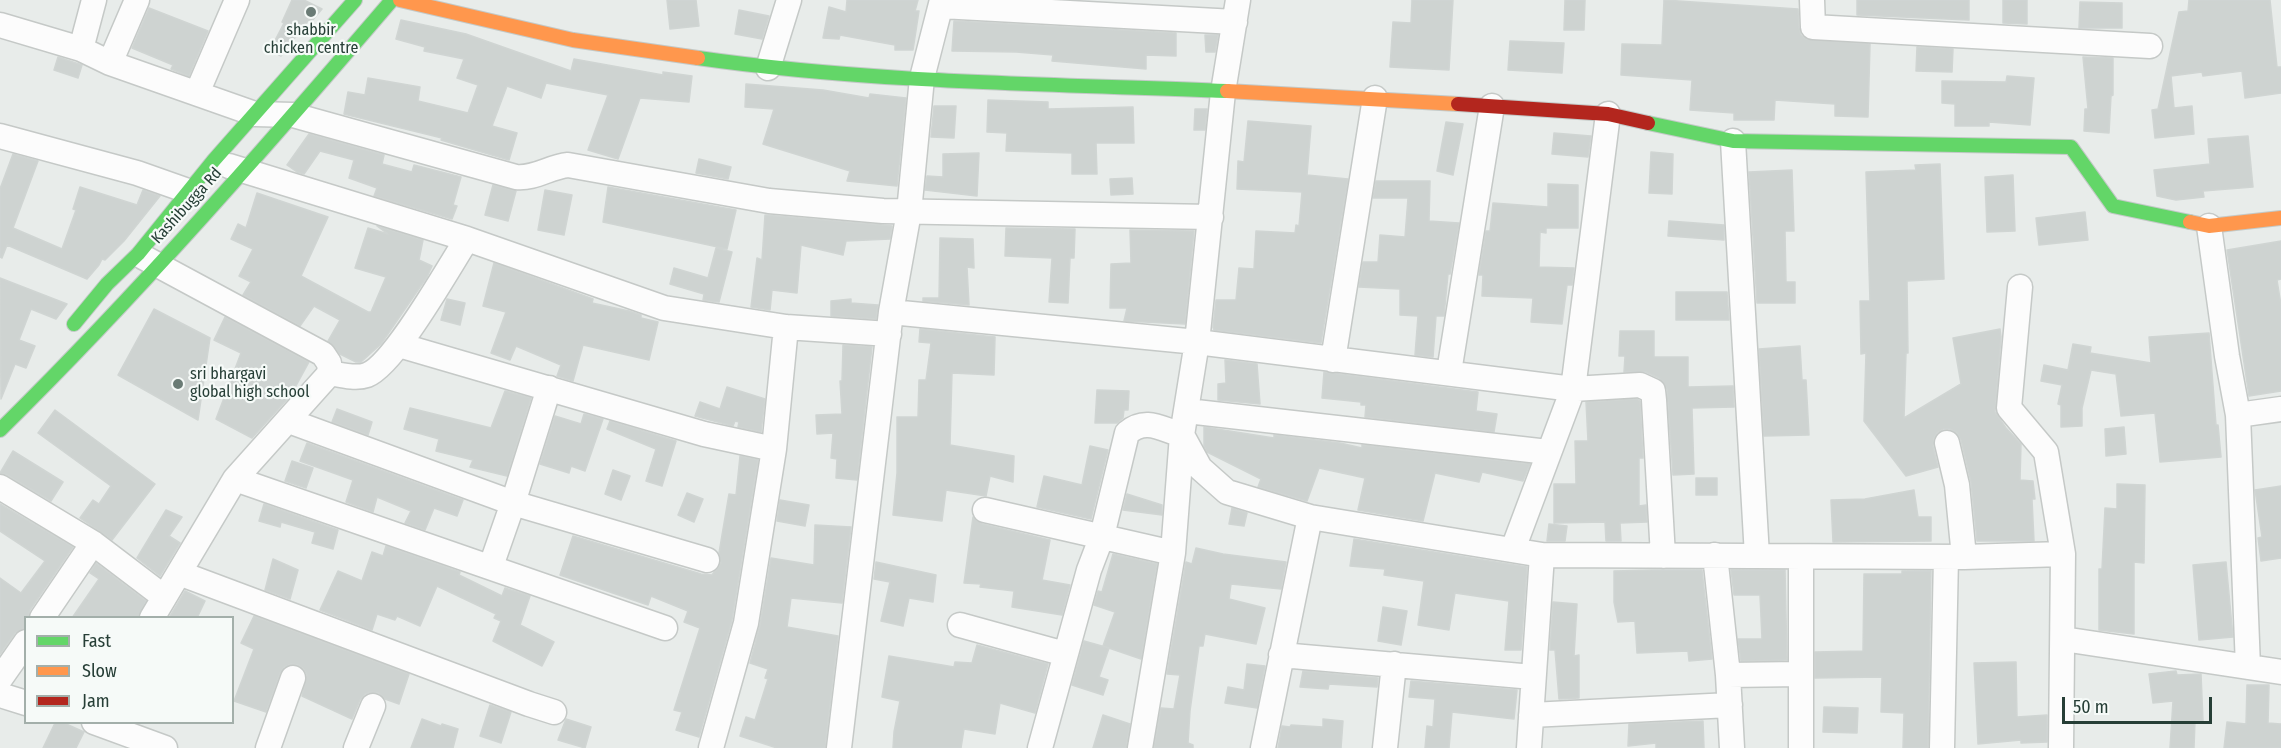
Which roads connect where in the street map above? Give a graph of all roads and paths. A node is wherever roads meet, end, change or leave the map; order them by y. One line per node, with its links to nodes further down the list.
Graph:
1 (94, 0): 13 (street)
2 (138, 0): 14 (street)
3 (237, 0): 18 (street)
4 (355, 0): 21 (street, Kashibugga Rd)
5 (392, 0): 23 (street, Kashibugga Rd)
6 (400, 0): 15 (street)
7 (789, 0): 15 (street)
8 (1812, 0): 12 (street)
9 (942, 3): 10 (street); 16 (street)
10 (1237, 11): 17 (street)
11 (1, 30): 13 (street)
12 (2150, 46)
13 (81, 49): 14 (street)
14 (110, 63): 18 (street)
15 (768, 68): 16 (street)
16 (922, 78): 17 (street); 29 (street)
17 (1223, 92): 19 (street); 30 (street)
18 (197, 93): 21 (street)
19 (1375, 98): 20 (street); 41 (street)
20 (1492, 106): 22 (street); 42 (street)
21 (255, 114): 23 (street); 26 (street, Kashibugga Rd)
22 (1608, 114): 25 (street); 45 (street)
23 (293, 115): 27 (street, Kashibugga Rd); 29 (street)
24 (0, 136): 28 (street)
25 (1734, 141): 32 (street); 68 (street)
26 (214, 160): 27 (street); 28 (street, Kashibugga Rd)
27 (241, 171): 33 (street); 34 (street, Kashibugga Rd)
28 (188, 191): 34 (street, Kashibugga Rd)
29 (909, 212): 30 (street); 36 (street)
30 (1211, 218): 39 (street)
31 (2281, 218): 32 (street)
32 (2209, 226): 48 (street)
33 (467, 239): 37 (street); 40 (street)
34 (147, 260): 38 (street, Kashibugga Rd); 43 (street); 50 (street, Kashibugga Rd)
35 (2020, 287): 64 (street)
36 (890, 323): 37 (street); 39 (street); 101 (street)
37 (786, 327): 53 (street)
38 (63, 336)
39 (1197, 342): 41 (street); 47 (street)
40 (399, 345): 43 (street); 44 (street)
41 (1333, 360): 42 (street)
42 (1449, 372): 45 (street)
43 (330, 373): 49 (street)
44 (549, 388): 53 (street); 57 (street)
45 (1572, 389): 54 (street); 67 (street)
46 (2281, 409): 48 (street)
47 (1187, 411): 51 (street); 54 (street)
48 (2238, 415): 83 (street)
49 (289, 421): 55 (street); 57 (street)
50 (0, 430)
51 (1182, 435): 59 (street); 60 (street); 63 (street)
52 (1947, 443): 69 (street)
53 (774, 449): 100 (street)
54 (1548, 452): 62 (street)
55 (235, 479): 72 (street); 73 (street)
56 (0, 487): 61 (street)
57 (513, 503): 71 (street); 72 (street)
58 (985, 510): 60 (street)
59 (1310, 517): 62 (street); 81 (street)
60 (1102, 536): 63 (street); 80 (street)
61 (93, 543): 74 (street); 75 (street)
62 (1513, 549): 65 (street)
63 (1173, 553): 103 (street)
64 (2063, 554): 69 (street); 78 (street)
65 (1542, 555): 67 (street); 87 (street)
66 (1715, 555): 67 (street); 68 (street); 86 (street)
67 (1663, 556)
68 (1757, 556): 70 (street)
69 (1955, 557): 70 (street); 109 (street)
70 (1801, 558): 85 (street)
71 (707, 560)
72 (491, 566): 77 (street)
73 (179, 573): 74 (street); 94 (street)
74 (158, 607)
75 (43, 616)
76 (960, 625): 80 (street)
77 (665, 628)
78 (2063, 639): 83 (street); 110 (street)
79 (24, 645): 89 (street)
80 (1065, 654): 102 (street)
81 (1281, 655): 82 (street); 104 (street)
82 (1394, 664): 87 (street); 105 (street)
83 (2248, 667): 84 (street)
84 (2281, 672)
85 (1801, 674): 86 (street); 108 (street)
86 (1728, 675): 92 (street)
87 (1533, 677): 95 (street)
88 (293, 678): 98 (street)
89 (0, 679)
90 (0, 695): 91 (street)
91 (24, 702)
92 (1730, 705): 95 (street); 107 (street)
93 (373, 706): 99 (street)
94 (554, 712)
95 (1531, 716): 106 (street)
96 (97, 724): 97 (street)
97 (165, 748)
98 (268, 748)
99 (356, 748)
100 (711, 748)
101 (839, 748)
102 (1040, 748)
103 (1140, 748)
104 (1263, 748)
105 (1385, 748)
106 (1529, 748)
107 (1732, 748)
108 (1801, 748)
109 (1942, 748)
110 (2061, 748)

